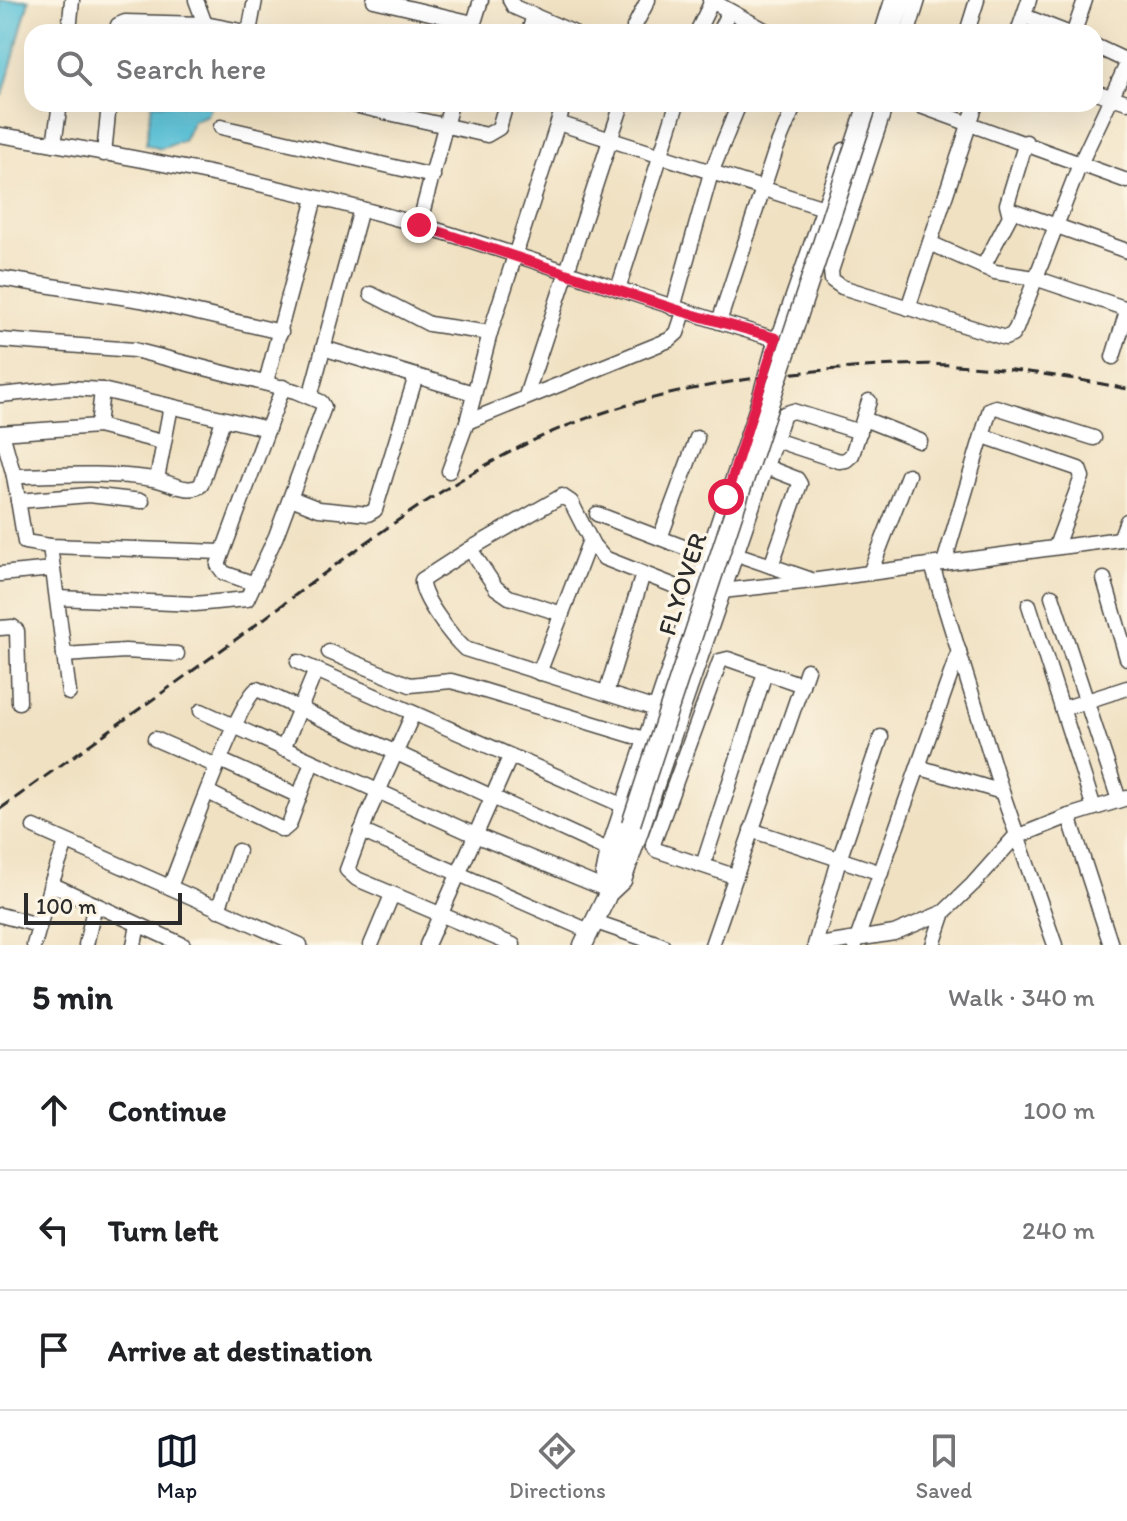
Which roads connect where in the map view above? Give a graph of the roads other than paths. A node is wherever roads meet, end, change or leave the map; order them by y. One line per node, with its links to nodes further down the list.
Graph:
1 (72, 0): 18 (street)
2 (196, 0): 20 (street)
3 (255, 0): 21 (street)
4 (374, 0): 22 (street)
5 (481, 0): 23 (street)
6 (510, 0): 16 (street)
7 (648, 0): 26 (street)
8 (711, 0): 15 (street); 27 (street)
9 (892, 0): 30 (street)
10 (902, 0): 31 (main road)
11 (918, 0): 32 (street)
12 (977, 0): 33 (street)
13 (1029, 0): 17 (street)
14 (1085, 0): 36 (street)
15 (729, 11): 28 (street); 29 (street)
16 (534, 15): 24 (street); 25 (street)
17 (1024, 16): 34 (street); 35 (street)
18 (70, 24)
19 (120, 24): 20 (street)
20 (205, 24)
21 (250, 24)
22 (461, 24)
23 (473, 24)
24 (531, 24)
25 (554, 24)
26 (636, 24)
27 (700, 24)
28 (723, 24)
29 (753, 24)
30 (884, 24)
31 (894, 24)
32 (910, 24)
33 (970, 24)
34 (1021, 24)
35 (1044, 24)
36 (1077, 24)
37 (1103, 50): 38 (street)
38 (1127, 63): 40 (street)
39 (1103, 95): 40 (street)
40 (1111, 98): 41 (street); 67 (street)
41 (1127, 102)
42 (59, 112): 64 (street)
43 (108, 112): 65 (street)
44 (384, 112): 59 (street)
45 (449, 112): 59 (street)
46 (504, 112): 59 (street)
47 (561, 112): 58 (street)
48 (619, 112): 62 (street)
49 (674, 112): 66 (street)
50 (736, 112): 68 (street)
51 (791, 112): 71 (street)
52 (856, 112): 73 (street)
53 (865, 112): 212 (main road, FLYOVER, bridge)
54 (883, 112): 84 (street)
55 (939, 112): 57 (street)
56 (973, 112): 57 (street)
57 (969, 122): 63 (street); 78 (street)
58 (558, 123): 62 (street); 80 (street)
59 (445, 126): 69 (street)
60 (221, 127): 69 (street)
61 (0, 135): 64 (street)
62 (610, 141): 66 (street); 83 (street)
63 (1026, 142): 67 (street); 75 (street)
64 (54, 144): 65 (street)
65 (104, 154): 72 (street)
66 (660, 157): 68 (street); 87 (street)
67 (1080, 164): 70 (street); 77 (street)
68 (711, 173): 71 (street); 90 (street)
69 (433, 176): 76 (street)
70 (1127, 181)
71 (764, 189): 73 (street); 92 (street)
72 (315, 198): 74 (street); 94 (street)
73 (824, 208): 81 (street)
74 (361, 209): 76 (street); 98 (street)
75 (1009, 209): 77 (street); 82 (street)
76 (419, 225): 80 (street)
77 (1057, 225): 79 (street); 86 (street)
78 (930, 243): 82 (street); 89 (street)
79 (1127, 251)
80 (517, 255): 83 (street); 95 (street)
81 (807, 257): 84 (street); 96 (street)
82 (983, 267): 86 (street)
83 (567, 271): 87 (street); 106 (street)
84 (831, 271): 89 (street)
85 (0, 278): 94 (street)
86 (1035, 278): 89 (street); 91 (street)
87 (618, 289): 90 (street)
88 (371, 294): 95 (street)
89 (908, 308)
90 (679, 310): 92 (street); 106 (street)
91 (1127, 310): 93 (street)
92 (719, 322): 96 (street)
93 (1125, 330): 99 (street)
94 (281, 332): 101 (street)
95 (490, 333): 104 (street)
96 (776, 338): 139 (street)
97 (0, 340): 101 (street)
98 (323, 348): 100 (street); 107 (street)
99 (1113, 357)
100 (416, 376): 104 (street); 127 (street)
101 (266, 382): 102 (street)
102 (283, 387): 107 (street); 114 (street)
103 (102, 390): 105 (street); 109 (street); 112 (street)
104 (473, 393): 111 (street)
105 (0, 395)
106 (526, 396): 111 (street)
107 (310, 397): 127 (street)
108 (869, 401): 113 (street)
109 (171, 406): 110 (street); 121 (street)
110 (223, 420): 114 (street); 126 (street)
111 (467, 422): 123 (street)
112 (98, 426): 115 (street); 121 (street)
113 (862, 426): 119 (street); 119 (street); 120 (street)
114 (268, 429): 138 (street)
115 (1, 433): 125 (street)
116 (983, 436): 118 (street); 136 (street); 141 (street)
117 (697, 438): 132 (street)
118 (1094, 438)
119 (775, 440): 122 (street)
120 (920, 441)
121 (162, 442): 126 (street)
122 (766, 467): 142 (street); 150 (street)
123 (449, 471)
124 (908, 475): 144 (street)
125 (14, 476): 126 (street); 128 (street)
126 (157, 479)
127 (291, 498): 149 (street)
128 (18, 501): 129 (street); 135 (street)
129 (142, 501)
130 (597, 514): 132 (street)
131 (1127, 521): 133 (street)
132 (660, 538): 139 (street)
133 (1124, 538): 136 (street)
134 (590, 540): 137 (street); 146 (street); 155 (street)
135 (50, 546): 138 (street); 143 (street)
136 (1056, 546): 141 (street)
137 (470, 549): 155 (street); 165 (street)
138 (221, 552): 149 (street)
139 (707, 556): 151 (street)
140 (745, 557): 142 (street)
141 (938, 564): 144 (street); 157 (street)
142 (771, 566): 148 (street)
143 (53, 569): 145 (street); 153 (street)
144 (870, 573): 148 (street)
145 (0, 574)
146 (643, 574): 151 (street); 170 (street)
147 (1104, 579): 161 (street)
148 (813, 581): 150 (street)
149 (255, 584): 153 (street)
150 (723, 591): 151 (street); 212 (street)
151 (695, 594): 174 (street)
152 (1052, 596): 171 (street)
153 (58, 598): 160 (street)
154 (1029, 605): 175 (street)
155 (562, 614): 165 (street)
156 (0, 628): 172 (street)
157 (959, 651): 187 (street); 190 (street)
158 (329, 652): 181 (street)
159 (177, 654): 160 (street)
160 (64, 655): 169 (street)
161 (1127, 658)
162 (298, 662): 163 (street)
163 (316, 670): 173 (street); 177 (street)
164 (807, 670): 167 (street)
165 (539, 673): 170 (street)
166 (765, 673): 167 (street); 206 (street); 206 (street)
167 (802, 685): 198 (street)
168 (1127, 688): 171 (street)
169 (69, 693)
170 (606, 693): 174 (street)
171 (1086, 701): 175 (street); 193 (street)
172 (19, 702)
173 (300, 708): 178 (street); 182 (street); 183 (street)
174 (656, 709): 181 (street)
175 (1062, 709): 195 (street)
176 (201, 711): 178 (street)
177 (413, 714): 183 (street); 184 (street)
178 (234, 726): 182 (street); 186 (street)
179 (881, 737): 205 (street)
180 (155, 739): 186 (street)
181 (644, 739): 194 (street)
182 (283, 749): 185 (street)
183 (397, 753): 188 (street); 191 (street)
184 (510, 757): 191 (street); 194 (street)
185 (312, 762): 188 (street); 192 (street)
186 (219, 763): 189 (street); 192 (street)
187 (918, 767): 190 (street); 207 (street)
188 (379, 791): 199 (street); 200 (street)
189 (208, 792): 192 (street); 211 (street)
190 (1002, 792): 201 (street)
191 (492, 795): 200 (street); 203 (street)
192 (299, 796)
193 (1123, 799): 195 (street)
194 (622, 805): 203 (street)
195 (1094, 808): 196 (street)
196 (1069, 816): 201 (street); 237 (street)
197 (34, 827): 202 (street)
198 (751, 830): 205 (street); 209 (street)
199 (361, 831): 208 (street); 213 (street)
200 (475, 835): 208 (street); 212 (street)
201 (1019, 836): 216 (street); 236 (street)
202 (66, 843): 210 (street); 211 (street)
203 (608, 850): 212 (street)
204 (238, 851): 215 (street)
205 (839, 860): 207 (street); 234 (street)
206 (703, 865): 209 (street)
207 (881, 873): 223 (street)
208 (457, 875): 218 (street); 221 (street)
209 (734, 876): 233 (street)
210 (51, 884): 214 (street); 219 (street)
211 (170, 887): 215 (street)
212 (605, 893): 221 (main road, FLYOVER)
213 (392, 895): 218 (street); 229 (street)
214 (95, 904): 220 (street); 225 (street)
215 (218, 910): 228 (street)
216 (944, 912): 223 (street); 235 (street)
217 (0, 915): 219 (street)
218 (440, 915): 230 (street); 231 (street)
219 (38, 925): 224 (street)
220 (138, 925): 226 (street); 227 (street)
221 (588, 932): 222 (street)
222 (621, 938): 232 (street)
223 (855, 942): 234 (street)
224 (34, 945)
225 (86, 945)
226 (134, 945)
227 (183, 945)
228 (300, 945)
229 (371, 945)
230 (427, 945)
231 (513, 945)
232 (662, 945)
233 (712, 945)
234 (817, 945)
235 (933, 945)
236 (1055, 945)
237 (1111, 945)

